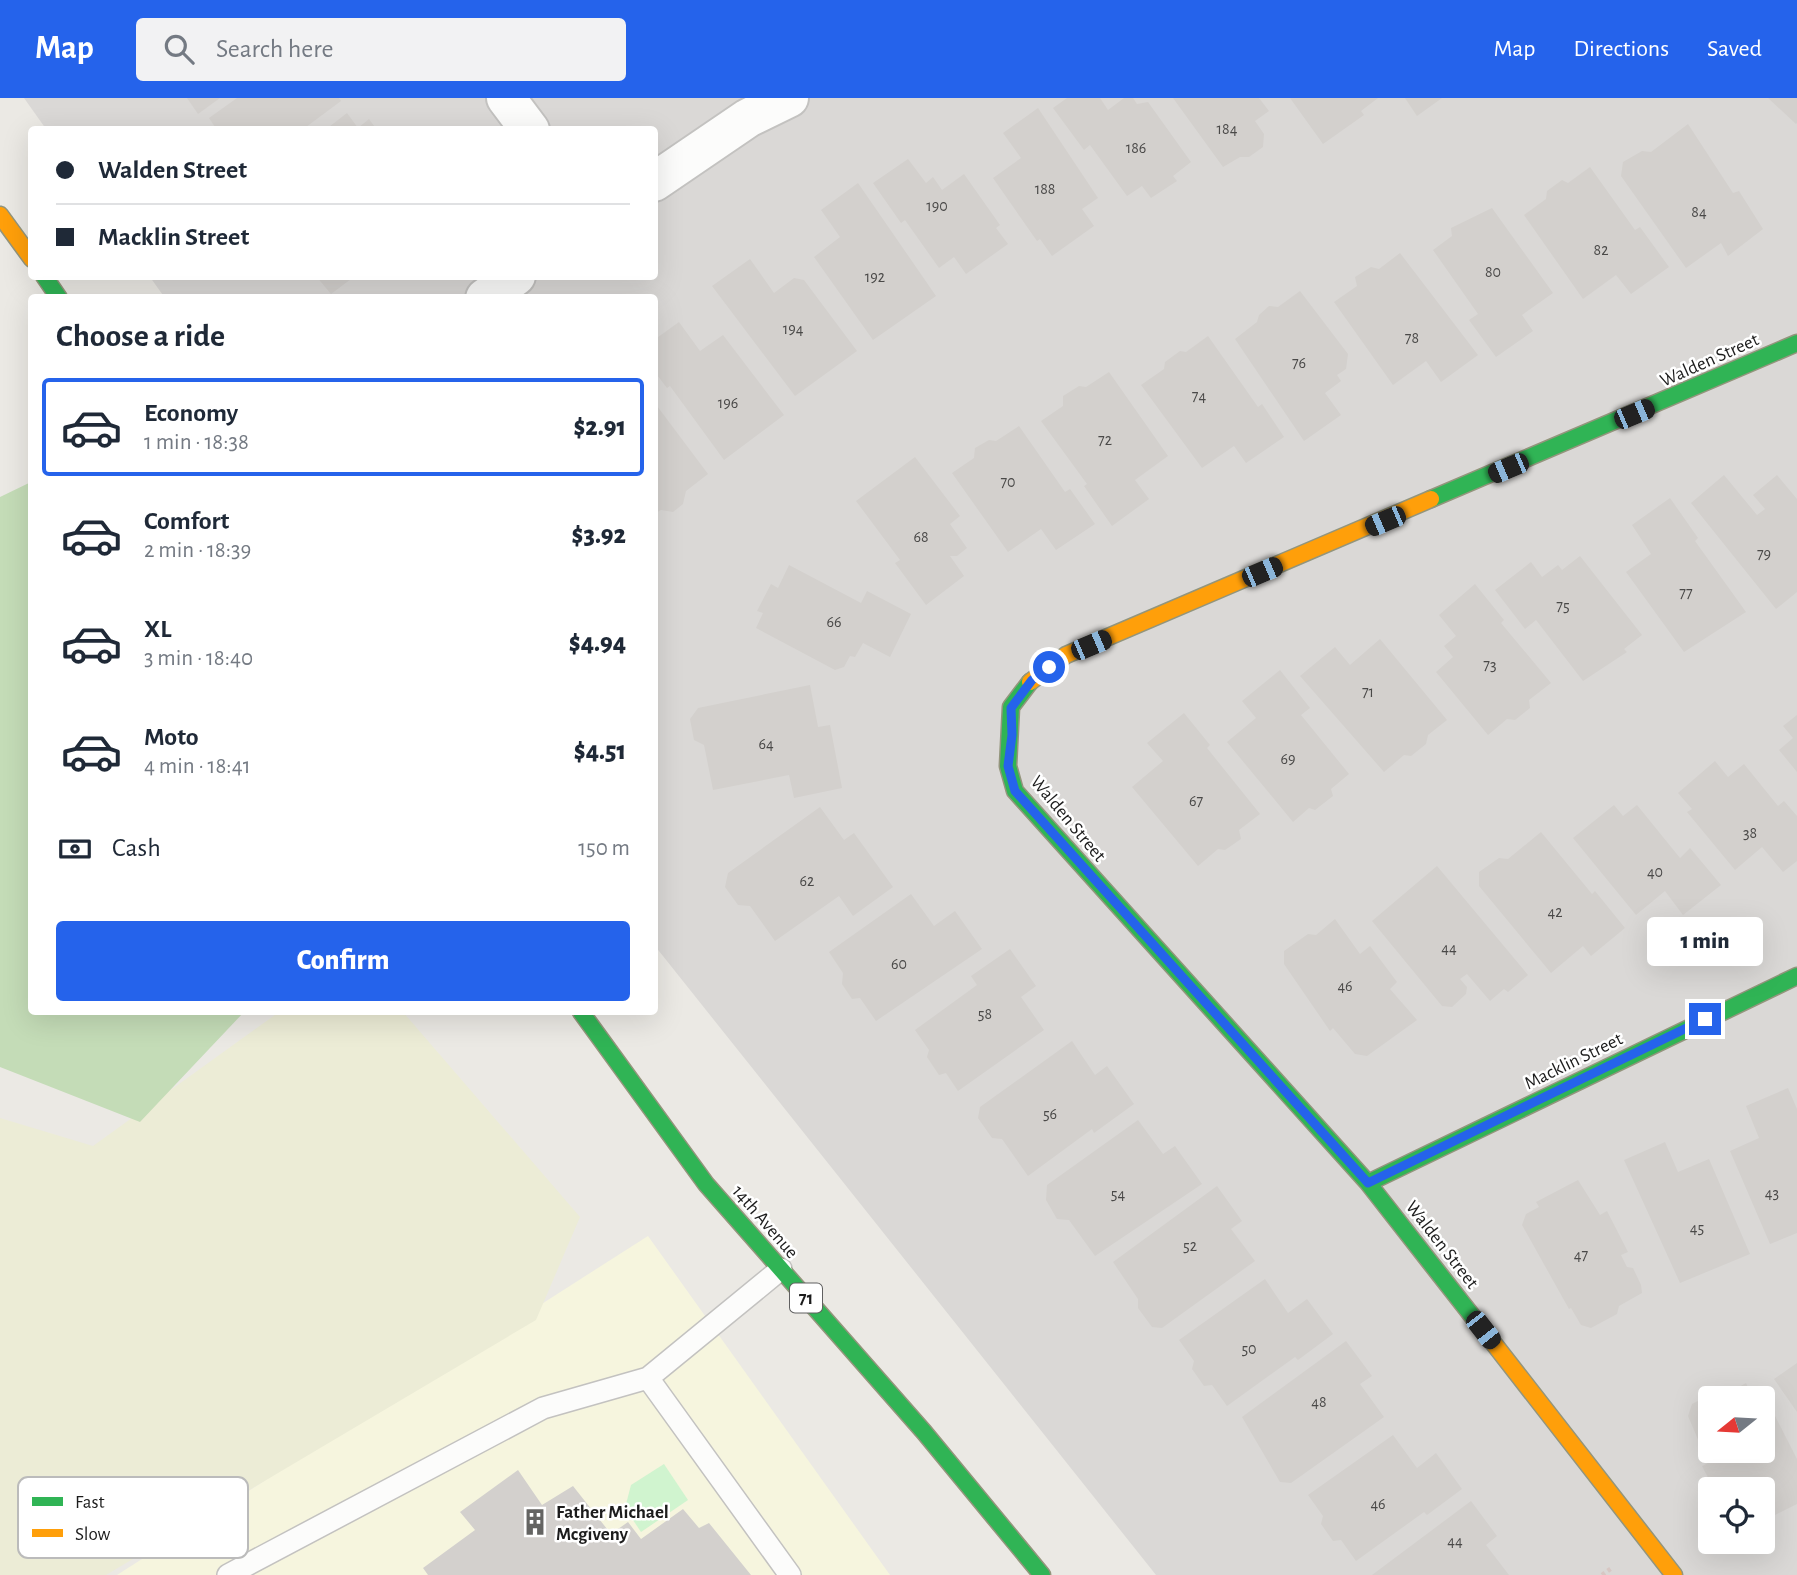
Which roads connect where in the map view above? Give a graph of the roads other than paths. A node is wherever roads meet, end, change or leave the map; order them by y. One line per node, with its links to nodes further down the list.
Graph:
1 (506, 98): 3 (street)
2 (789, 98): 4 (street)
3 (527, 126)
4 (658, 179)
5 (0, 215): 6 (street)
6 (28, 254)
7 (510, 280): 8 (street)
8 (491, 294)
9 (1797, 343): 12 (street, Walden Street)
10 (1797, 976): 12 (street, Macklin Street)
11 (583, 1015): 13 (street, 14th Avenue / 71)
12 (1368, 1183): 18 (street, Walden Street)
13 (781, 1269): 14 (lane); 17 (street, 14th Avenue / 71)
14 (648, 1378): 15 (lane); 16 (lane)
15 (228, 1575)
16 (790, 1575)
17 (1042, 1575)
18 (1674, 1575)

